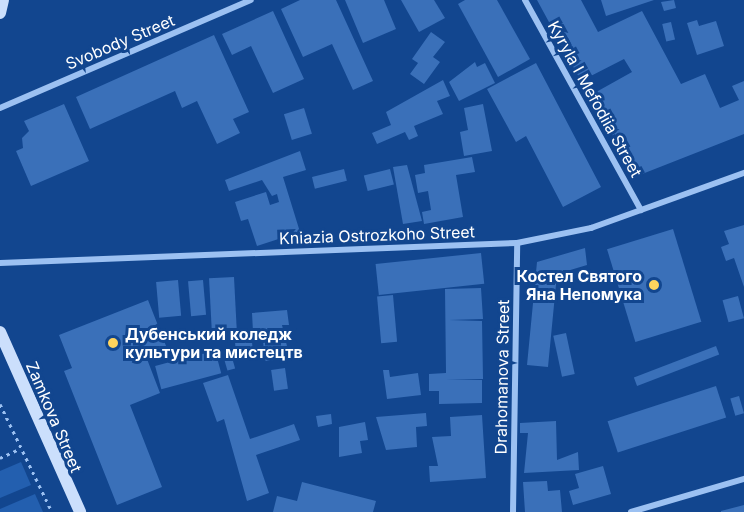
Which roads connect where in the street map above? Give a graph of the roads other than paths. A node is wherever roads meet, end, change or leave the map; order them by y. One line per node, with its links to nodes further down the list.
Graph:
1 (3, 0): 4 (main road)
2 (251, 0): 5 (street, Svobody Street)
3 (525, 0): 7 (street, Kyryla I Mefodiia Street)
4 (0, 13)
5 (0, 108)
6 (744, 173): 7 (street, Kniazia Ostrozkoho Street)
7 (640, 210): 8 (street, Kniazia Ostrozkoho Street)
8 (517, 243): 9 (street, Kniazia Ostrozkoho Street); 13 (street, Drahomanova Street)
9 (0, 263)
10 (0, 332): 12 (main road, Zamkova Street)
11 (744, 479): 14 (street)
12 (80, 512)
13 (513, 512)
14 (631, 512)

